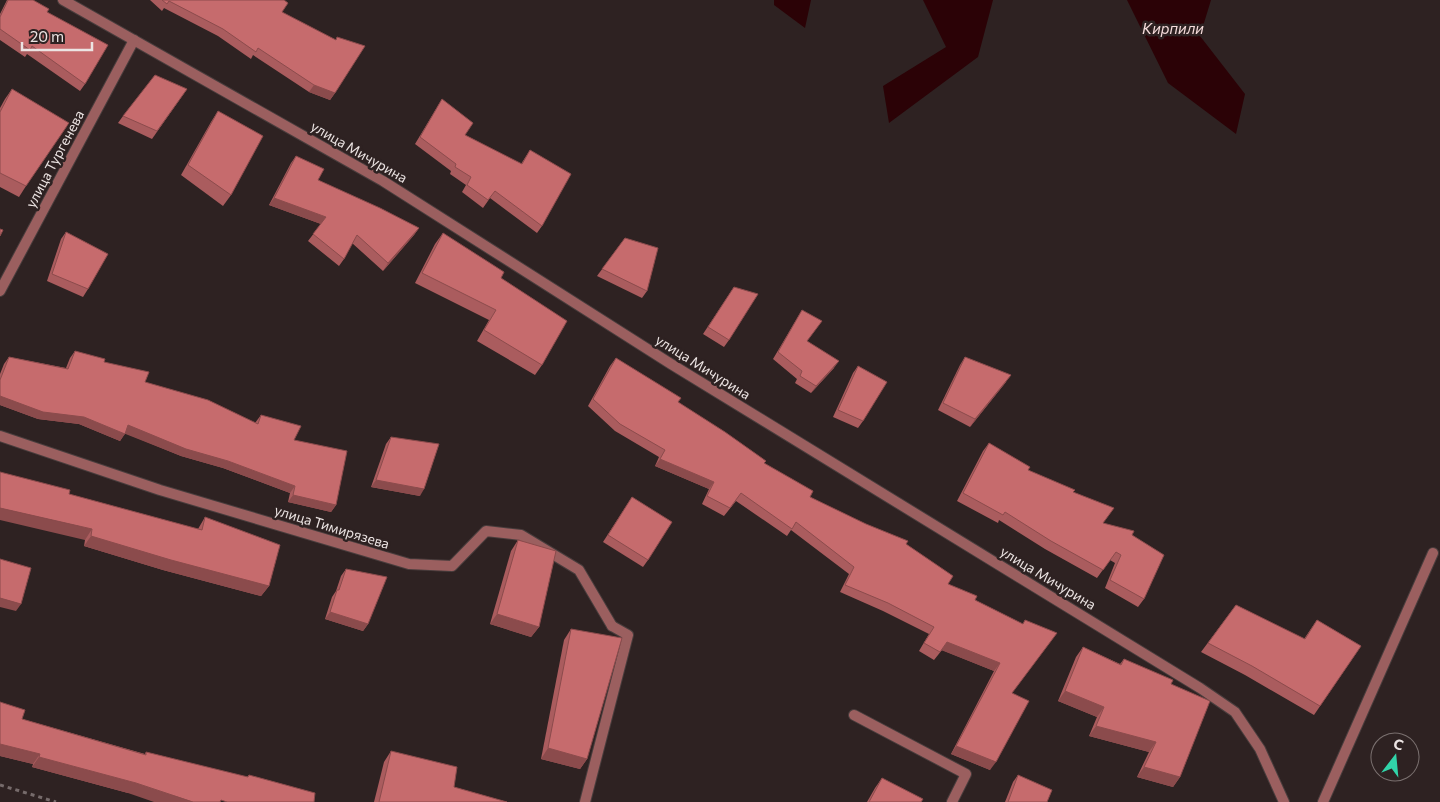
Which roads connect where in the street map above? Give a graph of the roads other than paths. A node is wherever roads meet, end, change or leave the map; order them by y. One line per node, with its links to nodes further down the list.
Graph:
1 (63, 0): 2 (street, улица Мичурина)
2 (134, 40): 3 (street, улица Тургенева); 9 (street, улица Мичурина)
3 (0, 291)
4 (0, 436): 7 (street, улица Тимирязева)
5 (1433, 553): 10 (street)
6 (854, 715): 8 (street)
7 (585, 802)
8 (952, 802)
9 (1284, 802)
10 (1323, 802)

